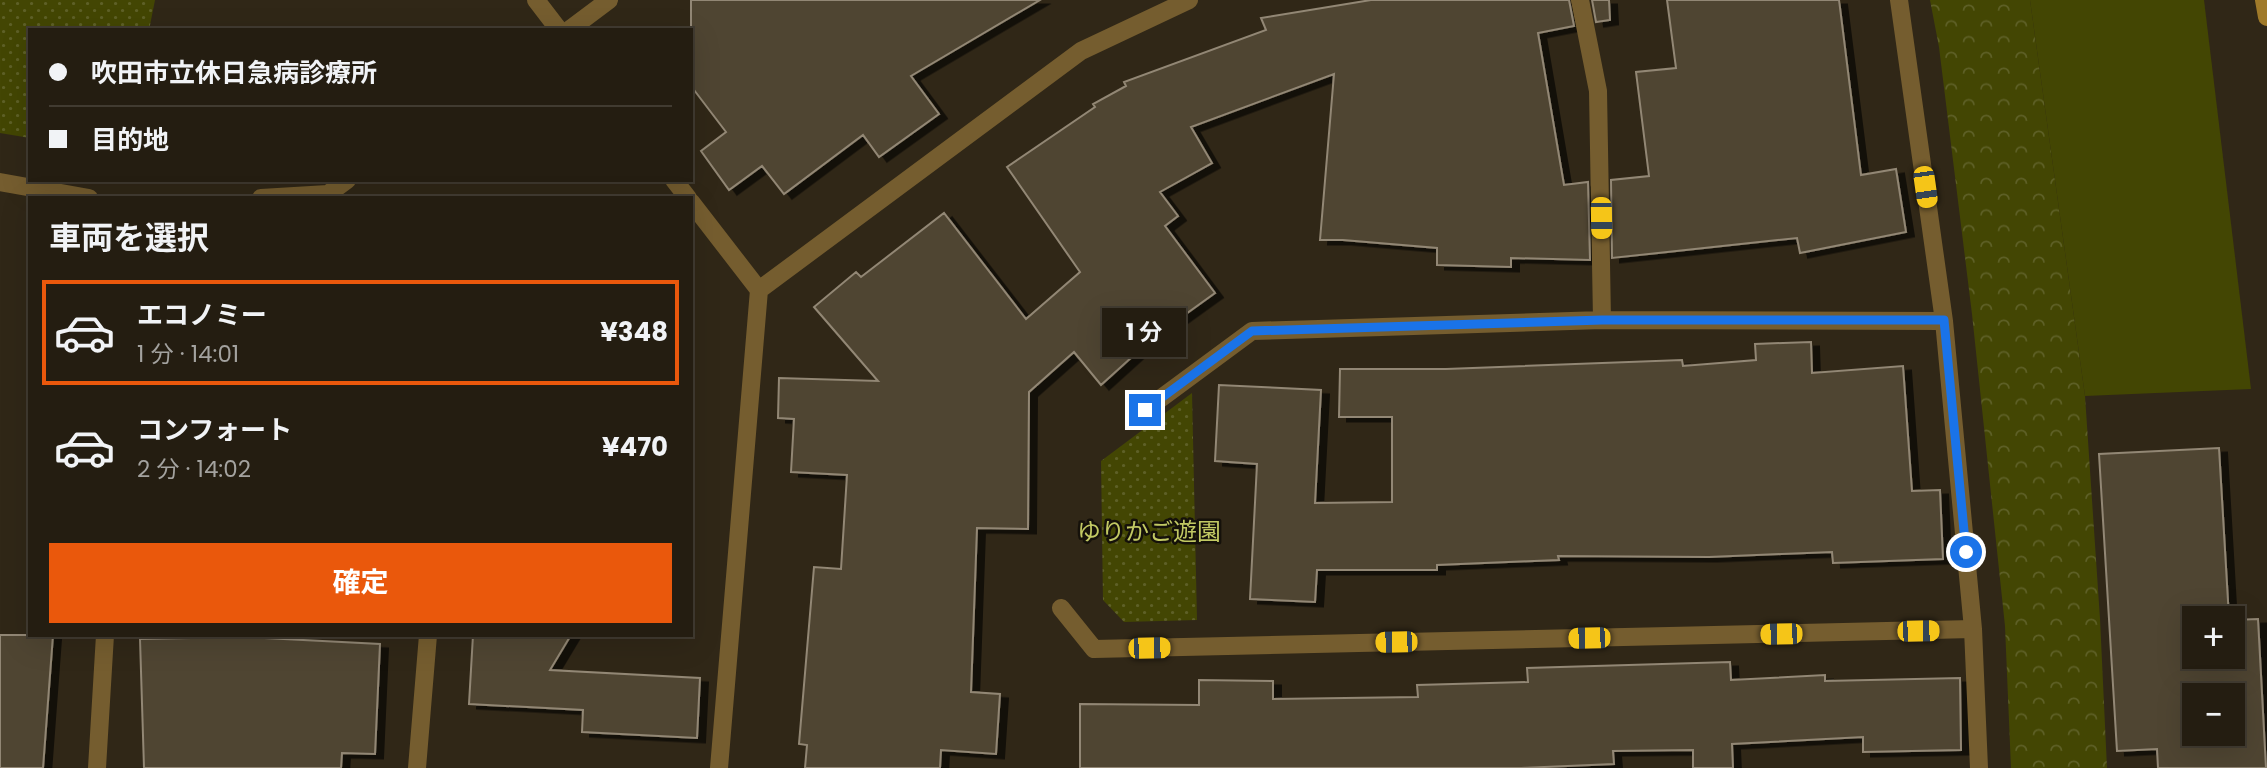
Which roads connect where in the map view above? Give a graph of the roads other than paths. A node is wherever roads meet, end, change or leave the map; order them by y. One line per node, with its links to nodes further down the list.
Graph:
1 (536, 0): 8 (street)
2 (609, 0): 9 (street)
3 (1189, 0): 17 (street)
4 (1580, 0): 18 (street)
5 (1899, 0): 19 (street)
6 (2264, 0): 7 (main road)
7 (2267, 17)
8 (557, 28)
9 (572, 28)
10 (0, 182): 13 (street)
11 (345, 182): 14 (street)
12 (676, 182): 15 (street)
13 (78, 196)
14 (294, 196)
15 (686, 196)
16 (693, 205): 17 (street)
17 (759, 290): 27 (street)
18 (1602, 320): 19 (street); 20 (street)
19 (1944, 320): 22 (street)
20 (1145, 410)
21 (1061, 608): 22 (street)
22 (1973, 629): 28 (street)
23 (105, 637): 25 (street)
24 (428, 637): 26 (street)
25 (97, 768)
26 (417, 768)
27 (719, 768)
28 (1979, 768)

